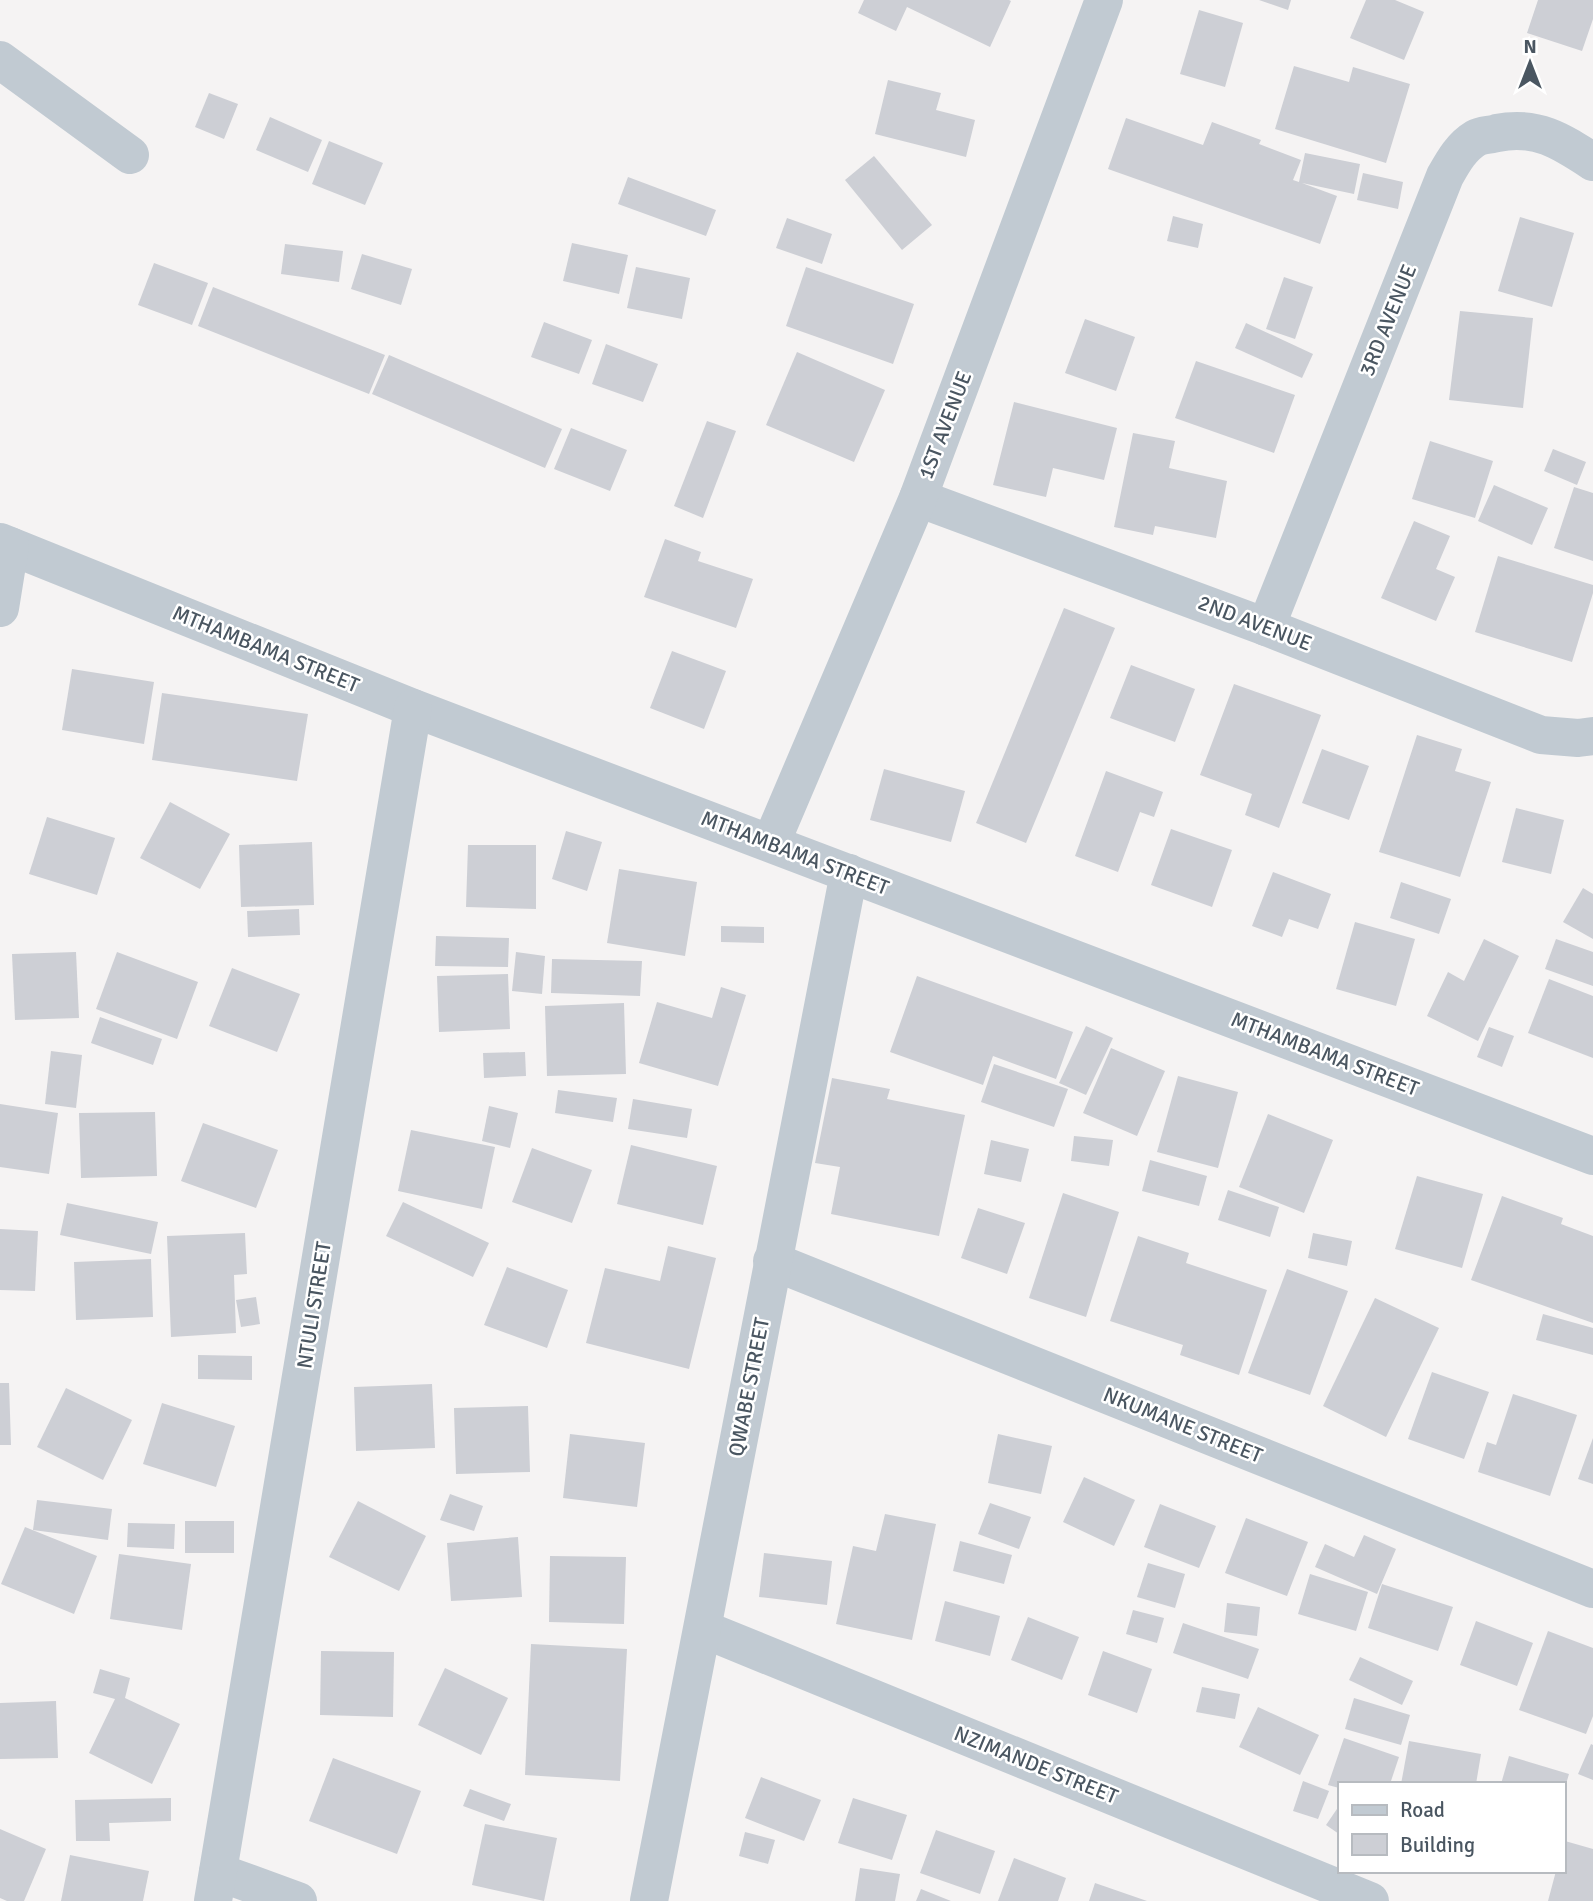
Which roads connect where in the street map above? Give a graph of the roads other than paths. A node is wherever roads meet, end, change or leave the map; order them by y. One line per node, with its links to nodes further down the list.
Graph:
1 (1104, 0): 5 (street, 1ST AVENUE)
2 (0, 60): 3 (street)
3 (131, 155)
4 (1593, 162): 8 (street, 3RD AVENUE)
5 (918, 498): 8 (street, 2ND AVENUE); 11 (street, 1ST AVENUE)
6 (5, 544): 7 (street); 9 (street, MTHAMBAMA STREET)
7 (0, 608)
8 (1266, 627): 10 (street, 2ND AVENUE)
9 (413, 708): 11 (street, MTHAMBAMA STREET); 17 (street, NTULI STREET)
10 (1593, 736)
11 (771, 843): 12 (street, MTHAMBAMA STREET)
12 (849, 873): 13 (street, MTHAMBAMA STREET); 14 (street, QWABE STREET)
13 (1593, 1156)
14 (772, 1261): 15 (street, NKUMANE STREET); 16 (street, QWABE STREET)
15 (1593, 1589)
16 (703, 1629): 19 (street, QWABE STREET); 20 (street, NZIMANDE STREET)
17 (215, 1887): 18 (street)
18 (298, 1901)
19 (649, 1901)
20 (1370, 1901)

